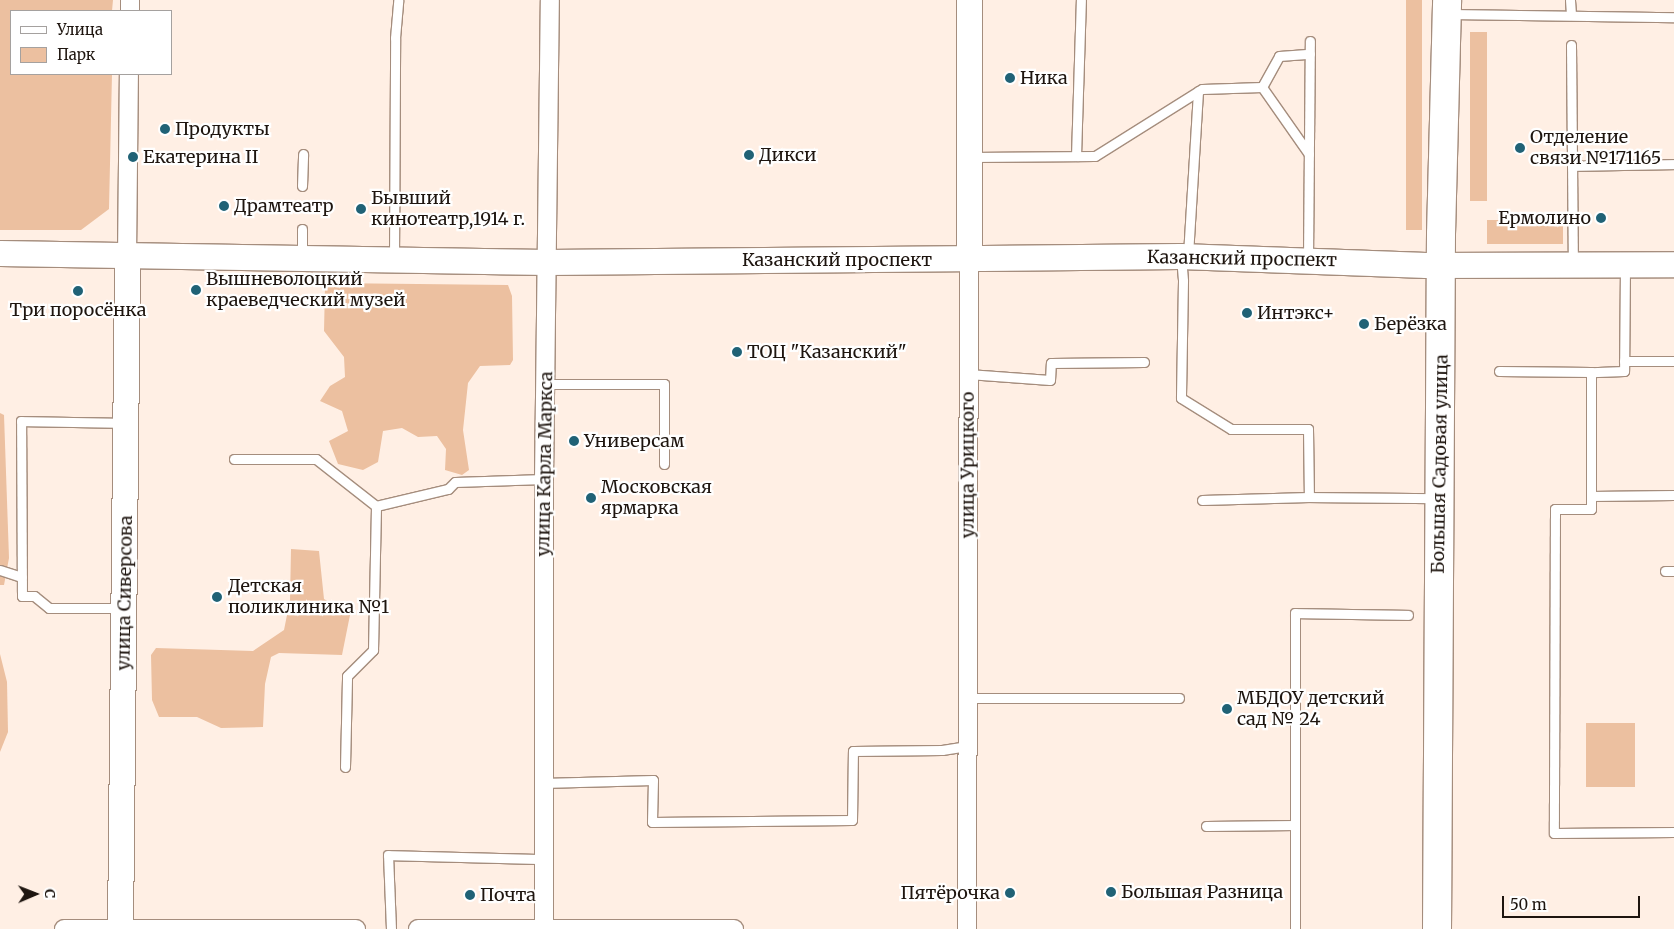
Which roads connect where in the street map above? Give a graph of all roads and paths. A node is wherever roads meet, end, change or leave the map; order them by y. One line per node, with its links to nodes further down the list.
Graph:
1 (398, 0): 27 (lane)
2 (550, 0): 30 (street, улица Карла Маркса)
3 (969, 0): 18 (main road, улица Урицкого)
4 (1081, 0): 17 (lane)
5 (1570, 0): 7 (lane)
6 (1447, 7): 7 (lane); 34 (highway, Большая Садовая улица)
7 (1571, 15): 8 (lane)
8 (1674, 17)
9 (1310, 41): 11 (lane)
10 (1571, 45): 20 (lane)
11 (1310, 54): 13 (lane); 16 (lane)
12 (130, 75): 24 (street)
13 (1262, 87): 14 (lane); 16 (lane)
14 (1198, 91): 17 (lane); 25 (lane)
15 (303, 154): 21 (lane)
16 (1309, 154): 29 (lane)
17 (1076, 156): 18 (lane)
18 (968, 157): 28 (main road, улица Урицкого)
19 (1674, 164): 20 (lane)
20 (1572, 166): 31 (lane)
21 (302, 186)
22 (302, 228): 26 (lane)
23 (0, 253): 24 (main road, Казанский проспект)
24 (127, 257): 26 (main road, Казанский проспект); 42 (main road, улица Сиверсова)
25 (1184, 257): 28 (main road, Казанский проспект); 29 (main road, Казанский проспект); 48 (lane)
26 (302, 258): 27 (main road, Казанский проспект)
27 (394, 259): 30 (main road, Казанский проспект)
28 (969, 259): 30 (main road, Казанский проспект); 40 (street, улица Урицкого)
29 (1308, 259): 34 (main road, Казанский проспект)
30 (547, 262): 41 (street, улица Карла Маркса)
31 (1573, 264): 32 (main road, Казанский проспект); 34 (main road, Казанский проспект)
32 (1625, 264): 33 (main road, Казанский проспект); 35 (lane)
33 (1674, 264)
34 (1442, 265): 49 (highway, Большая Садовая улица)
35 (1624, 361): 36 (lane); 39 (lane)
36 (1674, 361)
37 (1144, 362): 40 (lane)
38 (1499, 371): 39 (lane)
39 (1591, 372): 46 (lane)
40 (968, 374): 56 (street, улица Урицкого)
41 (546, 384): 44 (lane); 45 (street, улица Карла Маркса)
42 (128, 423): 53 (lane); 54 (main road, улица Сиверсова)
43 (234, 459): 51 (lane)
44 (664, 464)
45 (544, 479): 51 (lane); 60 (street, улица Карла Маркса)
46 (1591, 496): 47 (lane); 63 (lane)
47 (1674, 496)
48 (1309, 497): 49 (lane); 50 (lane)
49 (1439, 498): 74 (highway, Большая Садовая улица)
50 (1202, 500)
51 (376, 506): 59 (lane)
52 (0, 570): 53 (lane)
53 (22, 577): 54 (lane)
54 (124, 608): 65 (main road, улица Сиверсова)
55 (1408, 615): 61 (lane)
56 (967, 698): 57 (lane); 58 (street, улица Урицкого)
57 (1179, 698)
58 (966, 746): 60 (lane); 72 (street, улица Урицкого)
59 (345, 767)
60 (542, 784): 64 (street, улица Карла Маркса)
61 (1295, 825): 62 (lane); 73 (lane)
62 (1206, 826)
63 (1674, 832)
64 (543, 859): 66 (street, улица Карла Маркса); 69 (lane)
65 (120, 928): 67 (street); 68 (street)
66 (544, 928): 70 (street); 71 (street)
67 (64, 929)
68 (356, 929)
69 (391, 929)
70 (418, 929)
71 (734, 929)
72 (967, 929)
73 (1295, 929)
74 (1437, 929)

